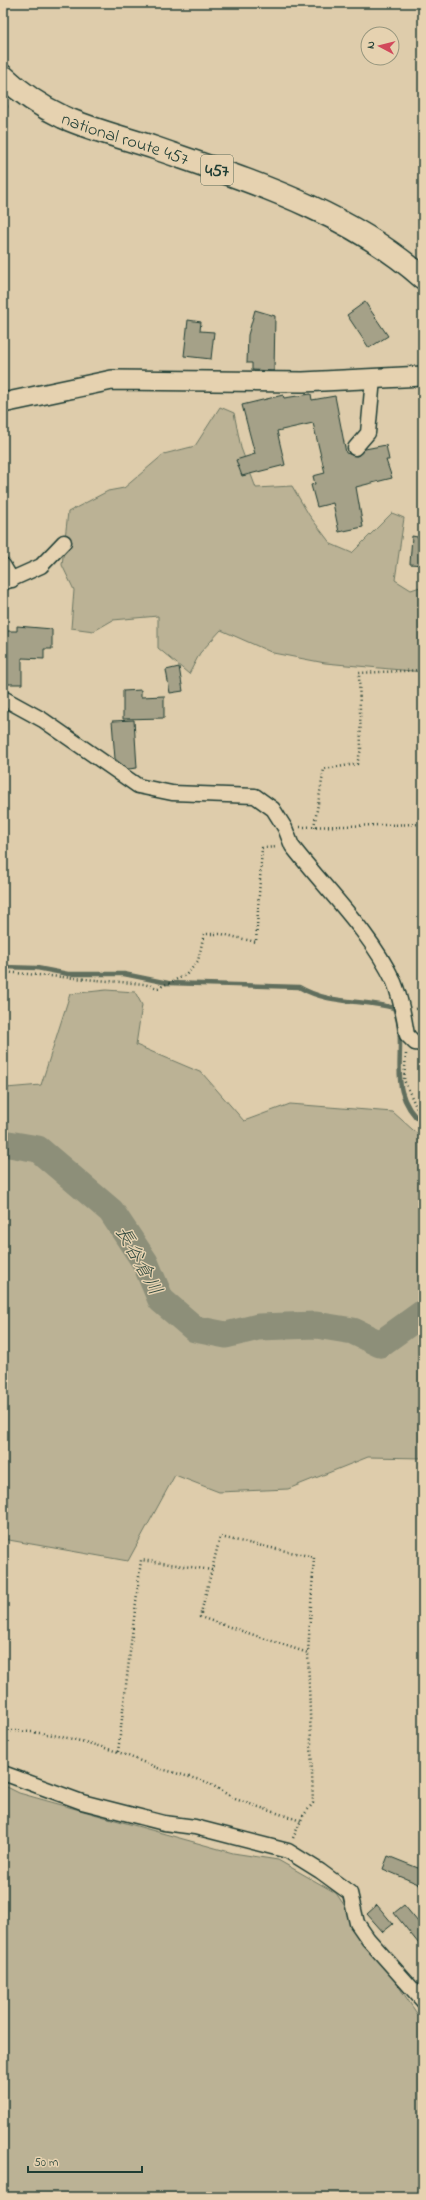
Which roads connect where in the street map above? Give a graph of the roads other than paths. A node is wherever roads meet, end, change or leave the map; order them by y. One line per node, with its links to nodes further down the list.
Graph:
1 (3, 76): 2 (highway, national route 457 / 457)
2 (423, 278)
3 (423, 376): 4 (street)
4 (373, 379): 5 (street); 6 (street)
5 (3, 402)
6 (356, 448)
7 (64, 542): 9 (street)
8 (3, 566): 9 (street)
9 (8, 582)
10 (3, 698): 11 (street)
11 (423, 1044)
12 (3, 1773): 13 (street)
13 (423, 2001)

